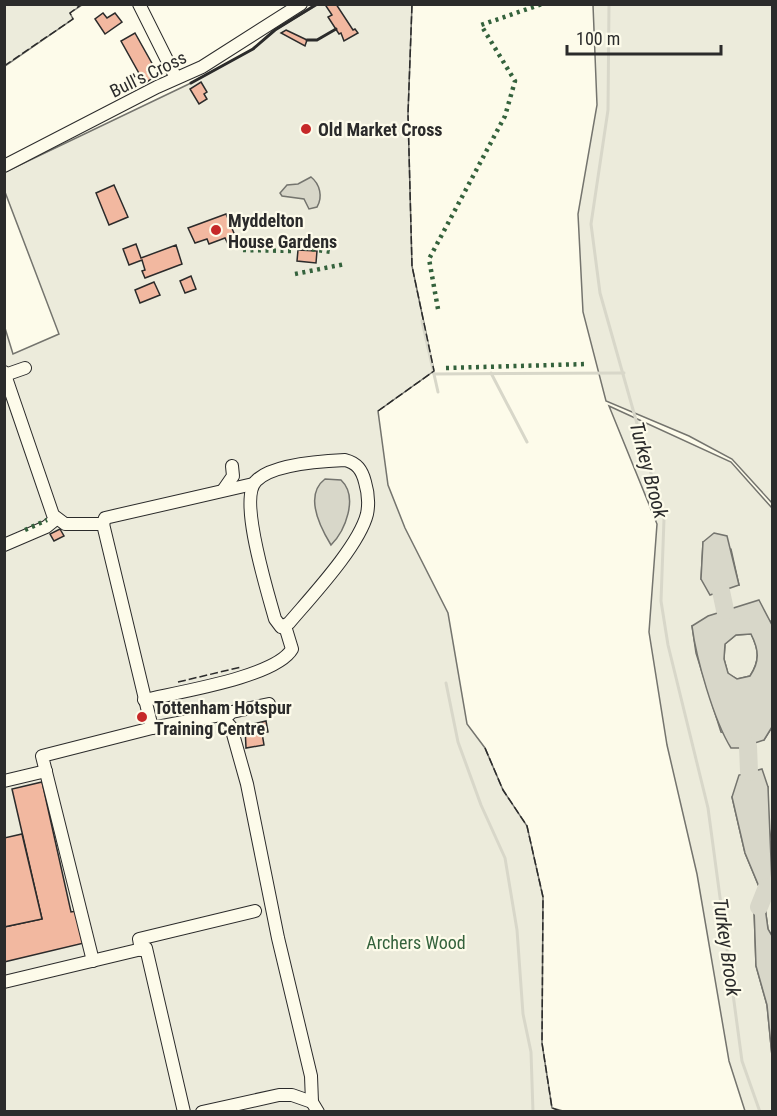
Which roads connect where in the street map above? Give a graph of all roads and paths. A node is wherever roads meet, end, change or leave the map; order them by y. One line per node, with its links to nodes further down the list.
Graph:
1 (139, 4): 3 (street)
2 (301, 4): 3 (street, Bull's Cross)
3 (176, 78): 4 (street, Bull's Cross)
4 (4, 166)
5 (25, 368): 6 (street)
6 (5, 373): 10 (street)
7 (232, 466): 9 (street)
8 (252, 484): 9 (street); 13 (street); 13 (street)
9 (224, 489): 11 (street)
10 (56, 519): 11 (street); 12 (street)
11 (103, 524): 14 (street)
12 (4, 545)
13 (285, 626): 14 (street)
14 (144, 700): 17 (street)
15 (269, 704): 16 (street)
16 (225, 718): 17 (street); 24 (street)
17 (152, 728): 18 (street)
18 (46, 771): 19 (street); 22 (street)
19 (4, 781)
20 (255, 911): 21 (street)
21 (141, 950): 22 (street); 25 (street)
22 (93, 961): 23 (street)
23 (4, 982)
24 (315, 1107): 26 (street)
25 (184, 1112)
26 (202, 1112)

